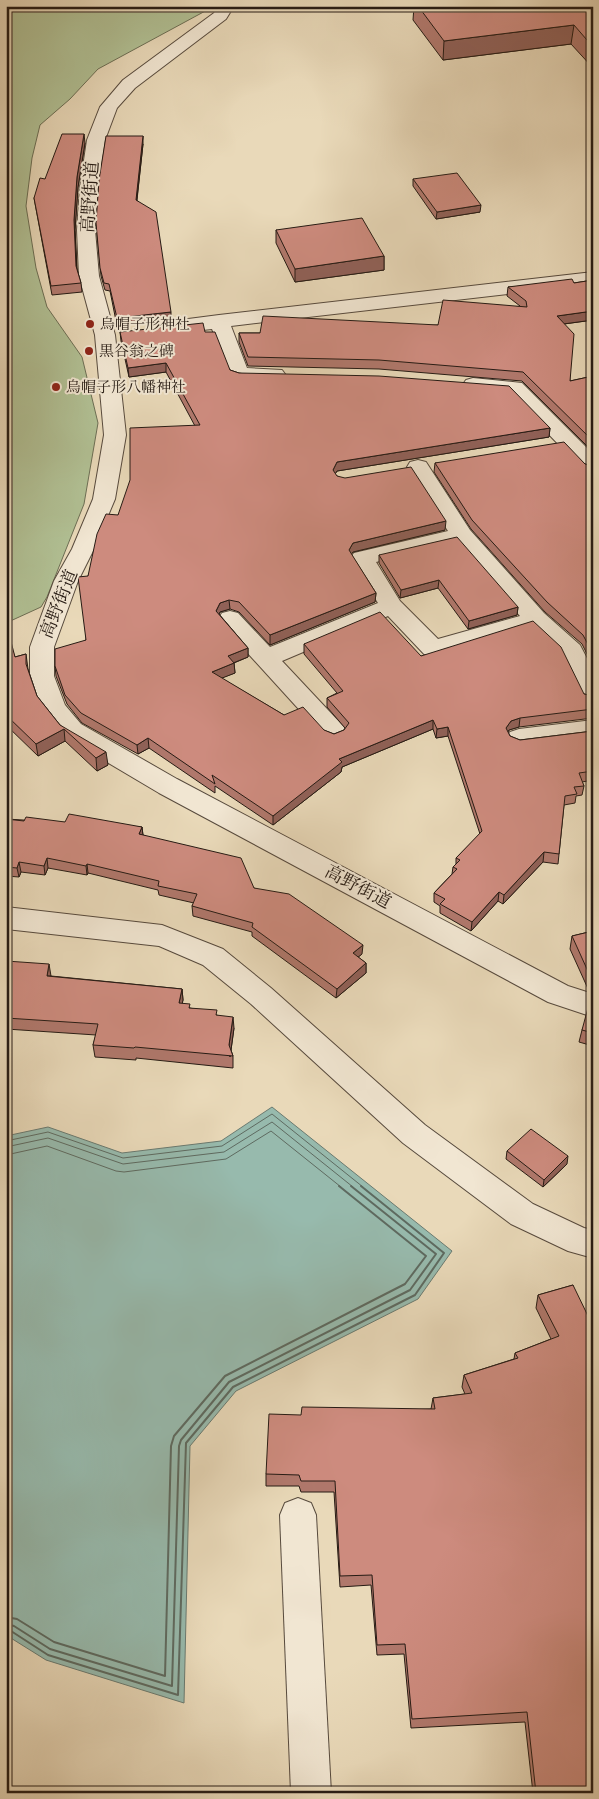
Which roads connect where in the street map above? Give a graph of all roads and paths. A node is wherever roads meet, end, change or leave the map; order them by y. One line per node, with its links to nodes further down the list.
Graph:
1 (226, 6): 4 (street, 高野街道)
2 (593, 278): 3 (street)
3 (219, 321): 4 (street); 5 (street)
4 (125, 333): 21 (street, 高野街道)
5 (299, 375)
6 (457, 383): 7 (street)
7 (568, 442): 8 (street); 10 (street)
8 (540, 446)
9 (418, 467): 11 (street)
10 (593, 467)
11 (462, 534): 12 (street); 13 (street)
12 (392, 606): 13 (street); 15 (street)
13 (536, 618): 16 (street)
14 (230, 619): 15 (street)
15 (266, 658): 18 (street)
16 (593, 696)
17 (593, 729): 19 (street)
18 (334, 732)
19 (519, 738)
20 (6, 918): 22 (street)
21 (593, 1006)
22 (593, 1244)
23 (298, 1515): 24 (street)
24 (311, 1793)

